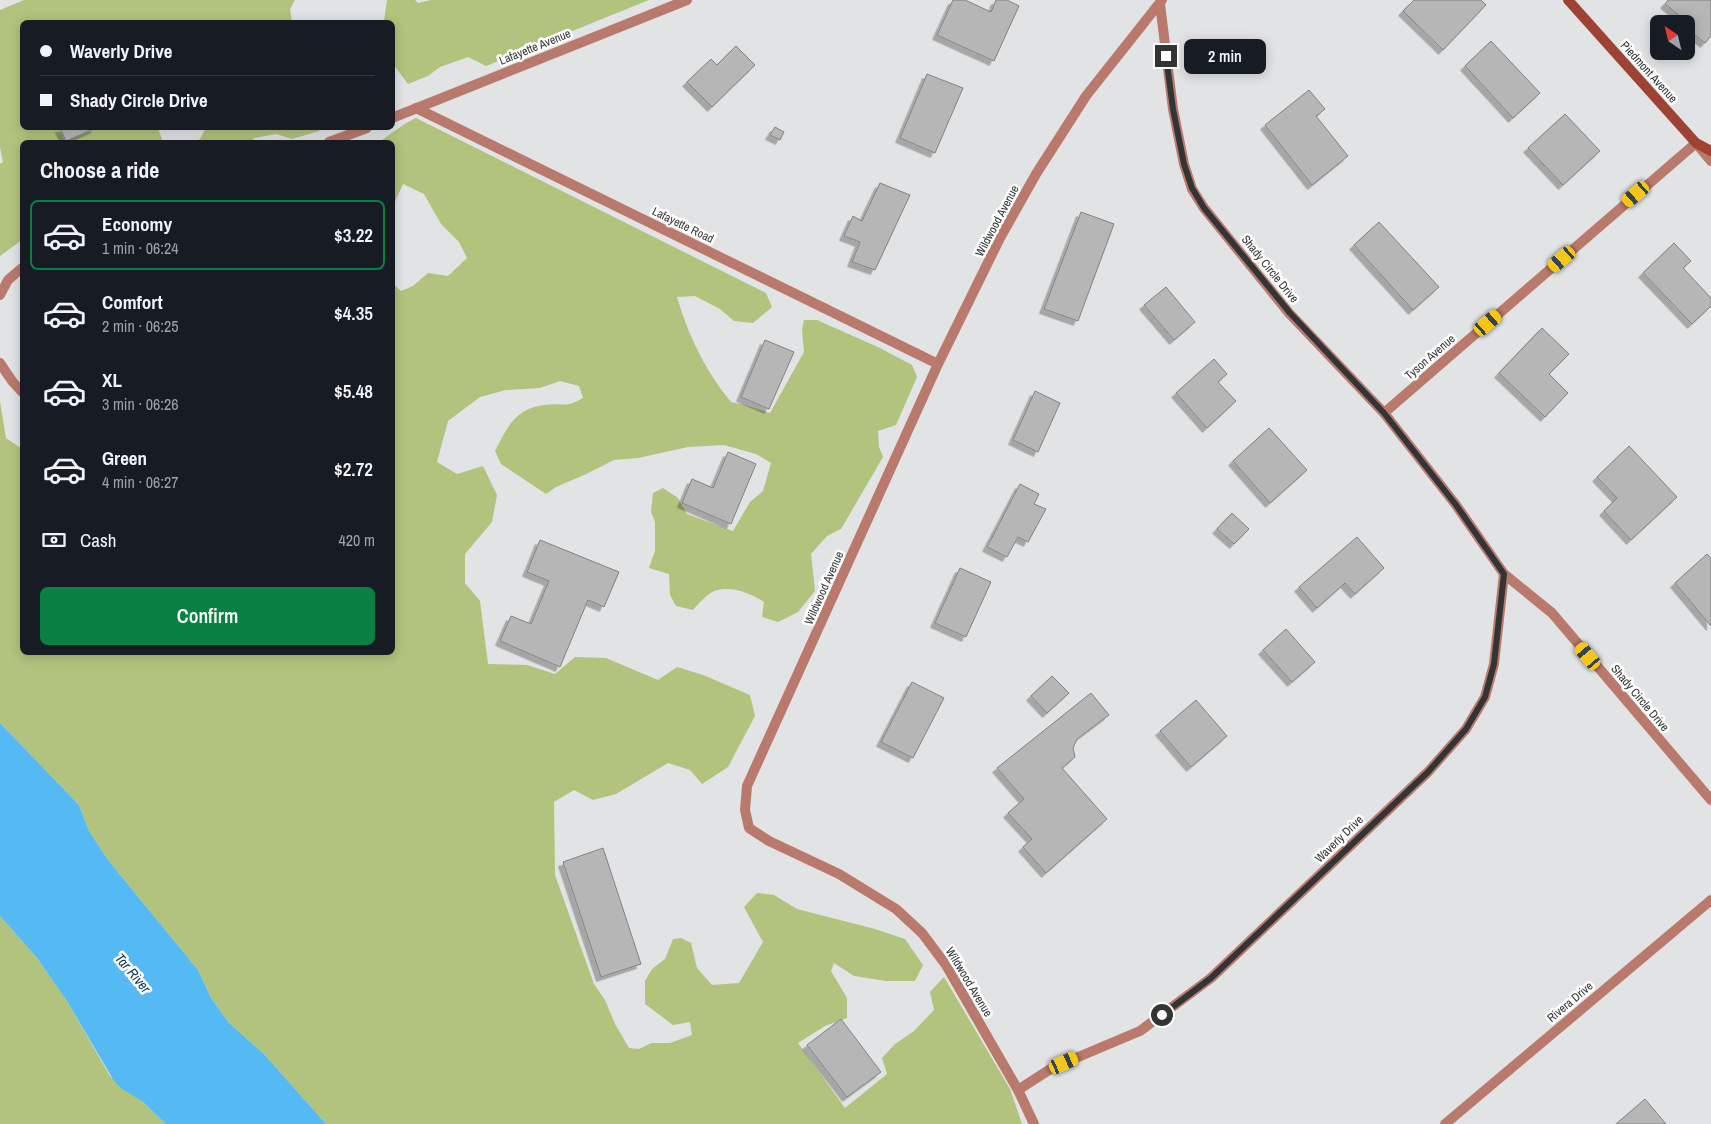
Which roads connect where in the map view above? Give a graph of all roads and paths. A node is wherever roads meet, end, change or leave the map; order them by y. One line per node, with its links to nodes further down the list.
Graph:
1 (687, 0): 4 (street, Lafayette Avenue)
2 (1568, 0): 10 (street, Piedmont Avenue)
3 (1161, 2): 16 (street, Wildwood Avenue); 18 (street, Shady Circle Drive)
4 (416, 108): 5 (street, Lafayette Avenue); 16 (street, Lafayette Road)
5 (395, 117)
6 (361, 130): 8 (street)
7 (363, 130): 9 (street)
8 (334, 140)
9 (351, 140)
10 (1696, 142): 11 (street); 12 (street, Piedmont Avenue); 18 (street, Tyson Avenue)
11 (1711, 151)
12 (1711, 162)
13 (20, 270): 14 (street)
14 (0, 295)
15 (0, 363): 17 (street)
16 (938, 364): 22 (street, Wildwood Avenue)
17 (20, 390)
18 (1384, 413): 19 (street, Shady Circle Drive)
19 (1504, 574): 20 (street, Shady Circle Drive); 22 (street, Waverly Drive)
20 (1711, 800)
21 (1711, 900): 24 (street, Rivera Drive)
22 (1018, 1090): 23 (street, Wildwood Avenue)
23 (1034, 1124)
24 (1445, 1124)

